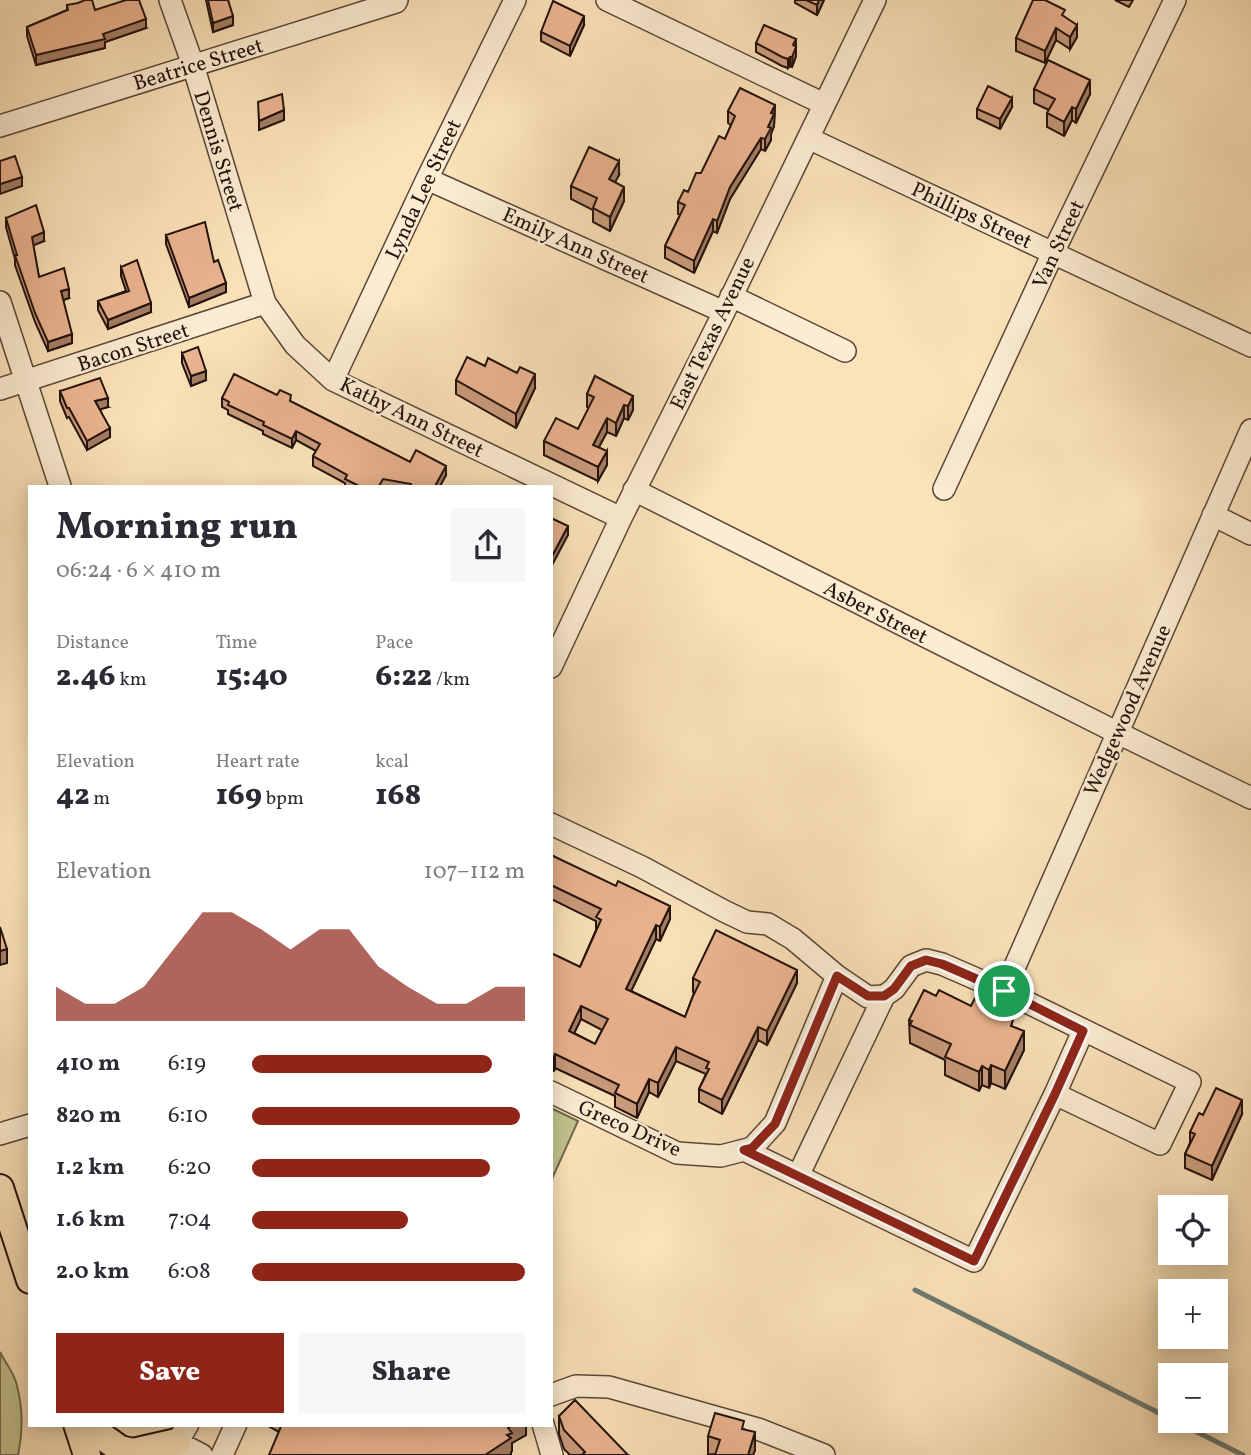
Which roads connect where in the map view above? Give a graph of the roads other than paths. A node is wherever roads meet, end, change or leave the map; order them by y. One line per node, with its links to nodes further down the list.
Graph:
1 (170, 0): 7 (street, Dennis Street)
2 (514, 0): 11 (street, Lynda Lee Street)
3 (607, 0): 8 (street)
4 (875, 0): 8 (street, East Texas Avenue)
5 (1175, 0): 12 (street, Van Street)
6 (396, 1): 7 (street, Beatrice Street)
7 (193, 65): 9 (street, Beatrice Street); 14 (street, Dennis Street)
8 (824, 104): 10 (street, East Texas Avenue)
9 (0, 126)
10 (808, 138): 12 (street, Phillips Street); 15 (street, East Texas Avenue)
11 (427, 179): 15 (street, Emily Ann Street); 18 (street, Lynda Lee Street)
12 (1053, 253): 16 (street, Phillips Street); 25 (street, Van Street)
13 (0, 302): 19 (street)
14 (265, 303): 18 (street, Kathy Ann Street); 19 (street, Bacon Street)
15 (728, 304): 17 (street); 26 (street, East Texas Avenue)
16 (1251, 346)
17 (845, 351)
18 (333, 380): 23 (street, Kathy Ann Street)
19 (26, 382): 20 (street, Bacon Street); 22 (street)
20 (0, 389)
21 (1251, 430): 27 (street, Wedgewood Avenue)
22 (60, 485)
23 (552, 485)
24 (553, 485): 28 (street, Kathy Ann Street)
25 (944, 489)
26 (634, 491): 28 (street, East Texas Avenue); 31 (street, Asber Street)
27 (1213, 515): 29 (street); 31 (street, Wedgewood Avenue)
28 (621, 518): 30 (street, East Texas Avenue)
29 (1251, 534)
30 (553, 663)
31 (1118, 733): 32 (street, Asber Street); 35 (street, Wedgewood Avenue)
32 (1251, 798)
33 (553, 825): 34 (street)
34 (837, 976): 36 (street); 42 (street)
35 (1004, 991): 36 (street); 37 (street)
36 (884, 996): 43 (street)
37 (1083, 1031): 39 (street); 39 (street)
38 (553, 1093): 42 (street, Greco Drive)
39 (1055, 1094): 43 (street)
40 (28, 1126): 41 (street)
41 (0, 1134)
42 (748, 1149): 43 (street)
43 (797, 1176)
44 (0, 1188): 45 (main road)
45 (28, 1274)
46 (553, 1394): 56 (street)
47 (78, 1427): 52 (main road)
48 (89, 1427): 51 (main road)
49 (235, 1427): 54 (street)
50 (543, 1427): 55 (street)
51 (178, 1440): 53 (street)
52 (87, 1455)
53 (202, 1455)
54 (222, 1455)
55 (552, 1455)
56 (824, 1455)

